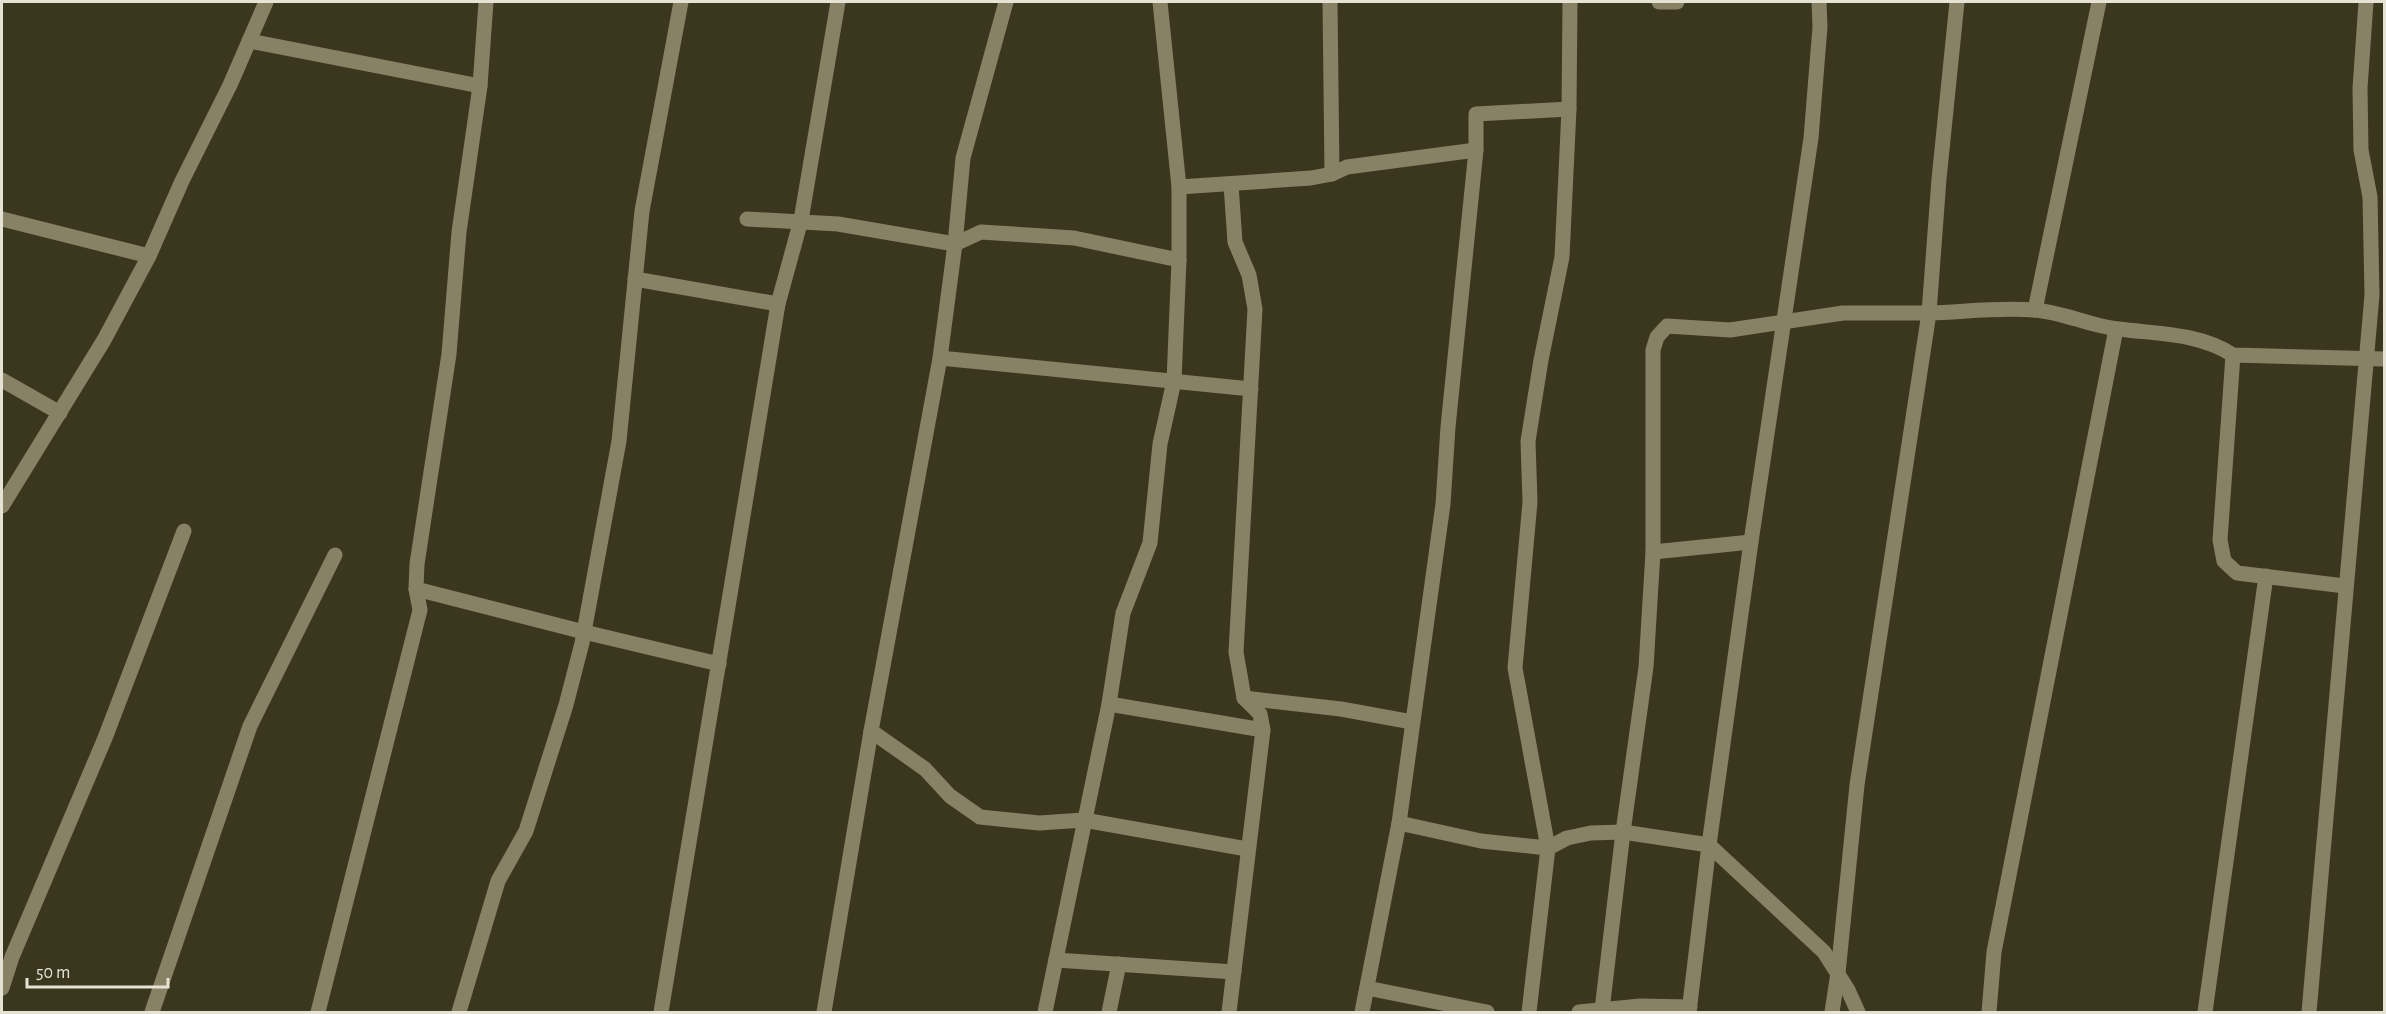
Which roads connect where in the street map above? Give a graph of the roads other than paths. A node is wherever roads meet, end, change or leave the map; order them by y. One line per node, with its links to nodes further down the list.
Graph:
1 (266, 2): 15 (street)
2 (486, 2): 16 (street)
3 (681, 2): 28 (street)
4 (838, 2): 24 (street)
5 (1006, 2): 25 (street)
6 (1160, 2): 21 (street)
7 (1330, 2): 19 (street)
8 (1570, 2): 17 (street)
9 (1659, 2): 10 (street)
10 (1677, 2)
11 (1819, 2): 32 (street)
12 (1958, 2): 31 (street)
13 (2099, 2): 30 (street)
14 (2366, 2): 35 (street)
15 (249, 41): 16 (street); 26 (street)
16 (480, 86): 49 (street)
17 (1569, 109): 18 (street); 61 (street)
18 (1476, 150): 19 (street); 54 (street)
19 (1332, 174): 20 (street)
20 (1231, 185): 21 (street); 40 (street)
21 (1179, 187): 27 (street)
22 (2, 219): 26 (street)
23 (747, 219): 24 (street)
24 (801, 220): 25 (street); 29 (street)
25 (955, 244): 27 (street); 36 (street)
26 (150, 256): 41 (street)
27 (1179, 260): 39 (street)
28 (635, 279): 29 (street); 50 (street)
29 (778, 304): 51 (street)
30 (2035, 310): 31 (street); 33 (street)
31 (1929, 313): 32 (street); 66 (street)
32 (1783, 322): 44 (street); 45 (street)
33 (2116, 329): 34 (street); 85 (street)
34 (2233, 356): 35 (street); 47 (street)
35 (2367, 357): 37 (street); 48 (street)
36 (940, 358): 39 (street); 56 (street)
37 (2385, 358)
38 (2, 380): 41 (street)
39 (1174, 381): 40 (street); 53 (street)
40 (1251, 389): 52 (street)
41 (60, 413): 42 (street)
42 (2, 506)
43 (184, 531): 67 (street)
44 (1750, 542): 45 (street); 60 (street)
45 (1653, 552): 59 (street)
46 (335, 555): 71 (street)
47 (2266, 576): 48 (street); 86 (street)
48 (2345, 586): 87 (street)
49 (416, 589): 50 (street); 72 (street)
50 (584, 633): 51 (street); 73 (street)
51 (719, 664): 74 (street)
52 (1245, 698): 54 (street); 55 (street)
53 (1109, 704): 55 (street); 57 (street)
54 (1412, 722): 58 (street)
55 (1263, 730): 62 (street)
56 (871, 731): 57 (street); 75 (street)
57 (1084, 820): 62 (street); 63 (street)
58 (1399, 823): 61 (street); 68 (street)
59 (1623, 832): 60 (street); 61 (street); 69 (street)
60 (1708, 845): 66 (street); 70 (street)
61 (1548, 848): 81 (street)
62 (1247, 849): 65 (street)
63 (1056, 960): 64 (street); 76 (street)
64 (1119, 964): 65 (street); 77 (street)
65 (1234, 972): 78 (street)
66 (1838, 974): 83 (street); 84 (street)
67 (2, 988)
68 (1367, 988): 79 (street); 80 (street)
69 (1602, 1010): 70 (street); 82 (street)
70 (1689, 1010)
71 (152, 1012)
72 (318, 1012)
73 (459, 1012)
74 (661, 1012)
75 (824, 1012)
76 (1045, 1012)
77 (1109, 1012)
78 (1229, 1012)
79 (1362, 1012)
80 (1487, 1012)
81 (1529, 1012)
82 (1579, 1012)
83 (1832, 1012)
84 (1858, 1012)
85 (1989, 1012)
86 (2205, 1012)
87 (2309, 1012)

